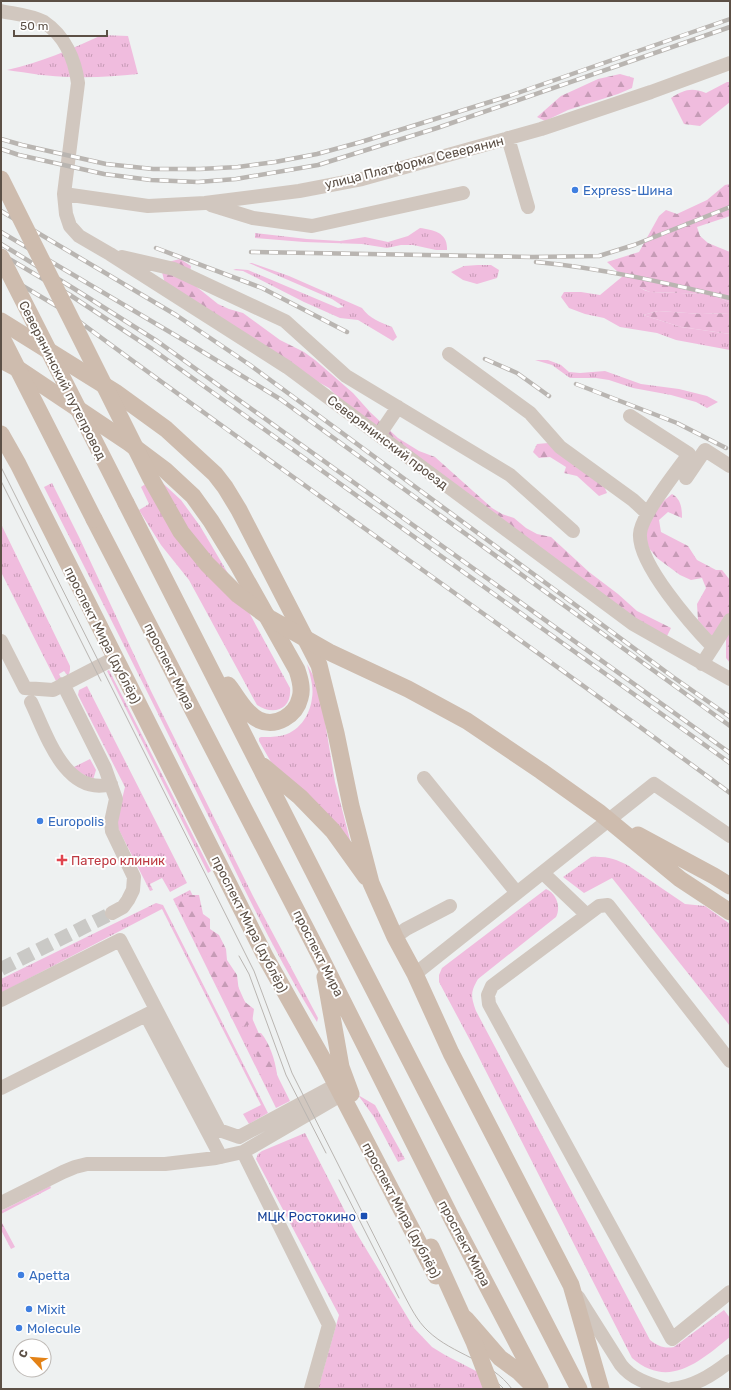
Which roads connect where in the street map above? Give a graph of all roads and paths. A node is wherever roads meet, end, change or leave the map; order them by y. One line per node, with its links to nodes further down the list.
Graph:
1 (1, 11): 6 (street, Северянинский проезд)
2 (730, 63): 3 (street, улица Платформа Северянин)
3 (508, 138): 7 (street, улица Платформа Северянин); 8 (street)
4 (1, 179): 35 (main road, bridge)
5 (463, 193): 7 (street)
6 (64, 194): 7 (street, улица Платформа Северянин); 9 (street, Северянинский проезд)
7 (205, 204)
8 (528, 207)
9 (110, 254): 15 (street); 18 (street, Северянинский проезд)
10 (1, 257): 25 (main road, Северянинский путепровод, bridge)
11 (1, 321): 38 (main road)
12 (1, 336): 46 (main road, проспект Мира, bridge)
13 (450, 354): 21 (street)
14 (1, 360): 25 (main road)
15 (398, 407): 18 (street); 22 (street)
16 (630, 416): 21 (street)
17 (1, 434): 27 (main road, проспект Мира (дублёр))
18 (379, 435): 28 (street, Северянинский проезд)
19 (730, 466): 20 (street)
20 (686, 478)
21 (647, 513): 26 (street)
22 (573, 531)
23 (730, 620): 26 (street)
24 (1, 641): 30 (street)
25 (199, 646): 32 (main road)
26 (713, 647): 28 (street)
27 (115, 658): 30 (street); 48 (main road, проспект Мира (дублёр))
28 (702, 664): 29 (street, Северянинский проезд)
29 (730, 679)
30 (63, 684): 34 (street)
31 (31, 702): 34 (street)
32 (258, 762): 38 (main road); 65 (main road)
33 (424, 778): 40 (street)
34 (111, 784): 43 (street)
35 (600, 814): 39 (main road, bridge); 42 (main road, bridge)
36 (730, 836): 37 (street)
37 (543, 873): 40 (street); 44 (street)
38 (371, 883): 45 (main road)
39 (730, 886)
40 (517, 893): 47 (street)
41 (450, 906): 45 (street)
42 (730, 912)
43 (112, 913)
44 (587, 915): 51 (street); 59 (street)
45 (395, 937): 47 (main road)
46 (319, 954): 54 (main road); 64 (main road, проспект Мира)
47 (415, 974): 58 (main road)
48 (284, 993): 53 (main road, проспект Мира (дублёр)); 54 (main road)
49 (1, 1000): 50 (street)
50 (151, 1012): 52 (street); 53 (street); 56 (street)
51 (730, 1061)
52 (1, 1088)
53 (339, 1090): 55 (street); 63 (main road, проспект Мира (дублёр))
54 (356, 1108): 62 (main road, bridge)
55 (243, 1152): 56 (street); 61 (street)
56 (220, 1157): 57 (street)
57 (1, 1204)
58 (571, 1285): 66 (main road); 67 (street)
59 (730, 1293)
60 (730, 1361): 68 (street)
61 (311, 1389)
62 (492, 1389)
63 (536, 1389)
64 (542, 1389)
65 (579, 1389)
66 (601, 1389)
67 (665, 1389)
68 (672, 1389)

